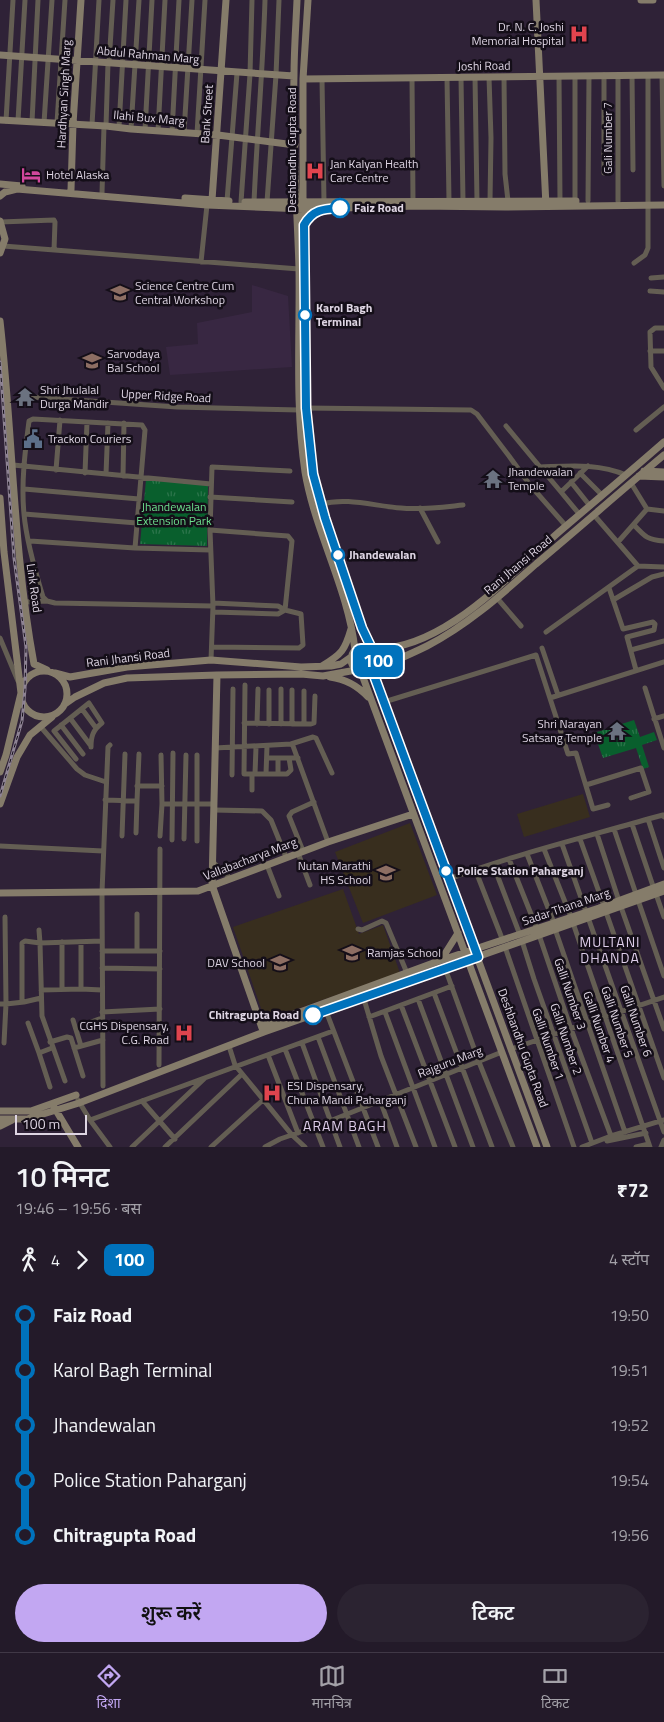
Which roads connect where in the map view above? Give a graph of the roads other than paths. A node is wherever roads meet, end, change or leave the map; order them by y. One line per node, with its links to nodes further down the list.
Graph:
1 (13, 0): 26 (street)
2 (25, 0): 27 (street)
3 (38, 0): 28 (street)
4 (52, 0): 29 (street)
5 (65, 0): 30 (street)
6 (81, 0): 31 (street, Hardhyan Singh Marg)
7 (99, 0): 32 (street)
8 (113, 0): 33 (street)
9 (126, 0): 34 (street)
10 (140, 0): 35 (street)
11 (152, 0): 36 (street)
12 (165, 0): 37 (street)
13 (179, 0): 38 (street)
14 (192, 0): 39 (street)
15 (205, 0): 40 (street)
16 (226, 0): 41 (street, Bank Street)
17 (252, 0): 43 (street)
18 (265, 0): 44 (street)
19 (279, 0): 49 (street)
20 (297, 0): 50 (street, Deshbandhu Gupta Road)
21 (308, 0): 62 (street, Deshbandhu Gupta Road)
22 (536, 0): 51 (street)
23 (641, 0): 24 (street)
24 (653, 0)
25 (0, 55): 26 (street, Abdul Rahman Marg)
26 (10, 56): 27 (street, Abdul Rahman Marg); 64 (street)
27 (21, 57): 28 (street, Abdul Rahman Marg); 65 (street)
28 (34, 58): 29 (street, Abdul Rahman Marg); 66 (street)
29 (48, 59): 30 (street, Abdul Rahman Marg); 67 (street)
30 (62, 60): 31 (street, Abdul Rahman Marg); 68 (street)
31 (77, 60): 32 (street, Abdul Rahman Marg); 69 (street, Hardhyan Singh Marg)
32 (97, 62): 33 (street, Abdul Rahman Marg); 70 (street)
33 (109, 63): 34 (street, Abdul Rahman Marg); 71 (street)
34 (122, 64): 35 (street, Abdul Rahman Marg); 72 (street)
35 (135, 65): 36 (street, Abdul Rahman Marg); 73 (street)
36 (148, 66): 37 (street, Abdul Rahman Marg); 74 (street)
37 (161, 67): 38 (street, Abdul Rahman Marg); 75 (street)
38 (174, 68): 39 (street, Abdul Rahman Marg); 76 (street)
39 (187, 69): 40 (street, Abdul Rahman Marg); 77 (street)
40 (201, 70): 41 (street, Abdul Rahman Marg); 78 (street)
41 (221, 71): 42 (street, Abdul Rahman Marg); 79 (street, Bank Street)
42 (237, 73): 43 (street, Abdul Rahman Marg); 80 (street)
43 (250, 74): 44 (street, Abdul Rahman Marg); 81 (street)
44 (262, 74): 49 (street, Abdul Rahman Marg); 82 (street)
45 (618, 75): 46 (street, Joshi Road); 55 (street, Joshi Road); 102 (street, Gali Number 7)
46 (632, 75): 47 (street, Joshi Road); 85 (street)
47 (648, 75): 48 (street, Joshi Road); 109 (street)
48 (663, 75): 88 (street)
49 (276, 76): 50 (street, Abdul Rahman Marg); 83 (street)
50 (294, 76): 84 (street, Deshbandhu Gupta Road)
51 (539, 76): 52 (street, Joshi Road); 57 (street, Joshi Road); 108 (street)
52 (559, 76): 53 (street, Joshi Road); 99 (street)
53 (574, 76): 54 (street, Joshi Road); 100 (street)
54 (589, 76): 55 (street, Joshi Road); 101 (street)
55 (604, 76): 86 (street)
56 (489, 77): 57 (street, Joshi Road); 61 (street, Joshi Road); 97 (street)
57 (504, 77): 98 (street)
58 (412, 78): 59 (street, Joshi Road); 63 (street, Joshi Road); 107 (street)
59 (448, 78): 60 (street, Joshi Road); 94 (street)
60 (461, 78): 61 (street, Joshi Road); 95 (street)
61 (475, 78): 96 (street)
62 (303, 79): 63 (street, Joshi Road); 110 (street, Deshbandhu Gupta Road)
63 (322, 79): 111 (street)
64 (3, 121): 65 (street, Ilahi Bux Marg)
65 (18, 121): 66 (street, Ilahi Bux Marg)
66 (32, 122): 67 (street, Ilahi Bux Marg)
67 (44, 122): 68 (street, Ilahi Bux Marg)
68 (57, 123): 69 (street, Ilahi Bux Marg)
69 (73, 124): 70 (street, Ilahi Bux Marg); 89 (street, Hardhyan Singh Marg)
70 (92, 125): 71 (street, Ilahi Bux Marg)
71 (105, 126): 72 (street, Ilahi Bux Marg); 90 (street)
72 (119, 127): 73 (street, Ilahi Bux Marg)
73 (132, 129): 74 (street, Ilahi Bux Marg)
74 (146, 130): 75 (street, Ilahi Bux Marg)
75 (158, 131): 76 (street, Ilahi Bux Marg)
76 (172, 132): 77 (street, Ilahi Bux Marg)
77 (184, 133): 78 (street, Ilahi Bux Marg)
78 (197, 134): 79 (street, Ilahi Bux Marg)
79 (218, 135): 80 (street, Ilahi Bux Marg); 103 (street, Bank Street)
80 (232, 137): 81 (street, Ilahi Bux Marg); 93 (street)
81 (245, 139): 82 (street, Ilahi Bux Marg); 104 (street)
82 (257, 140): 83 (street, Ilahi Bux Marg); 105 (street)
83 (272, 142): 84 (street, Ilahi Bux Marg); 106 (street)
84 (295, 144): 110 (street, Deshbandhu Gupta Road)
85 (632, 170)
86 (604, 173)
87 (0, 184): 89 (street)
88 (664, 186)
89 (71, 190): 90 (street)
90 (102, 193): 103 (street)
91 (0, 196): 103 (street)
92 (664, 200): 109 (street)
93 (227, 201): 103 (street); 104 (street)
94 (449, 201): 95 (street); 107 (street)
95 (463, 201): 96 (street)
96 (477, 201): 97 (street)
97 (490, 201): 98 (street)
98 (508, 201): 108 (street)
99 (560, 201): 100 (street); 108 (street)
100 (575, 201): 101 (street)
101 (588, 201): 102 (street)
102 (618, 201): 109 (street)
103 (209, 202): 110 (street); 117 (street)
104 (241, 202): 105 (street)
105 (254, 202): 106 (street)
106 (267, 202): 110 (street)
107 (412, 202): 111 (street)
108 (545, 203): 109 (street); 111 (street)
109 (648, 203): 112 (street); 118 (street)
110 (298, 204): 111 (street); 114 (street, Deshbandhu Gupta Road); 119 (street, Deshbandhu Gupta Road)
111 (324, 205): 114 (street)
112 (664, 205)
113 (0, 222): 115 (street); 116 (street)
114 (304, 225): 131 (street, Deshbandhu Gupta Road)
115 (2, 249): 116 (street)
116 (54, 250): 117 (street)
117 (201, 262): 119 (street)
118 (634, 263)
119 (299, 269): 131 (street, Deshbandhu Gupta Road)
120 (664, 277): 121 (street)
121 (651, 278)
122 (650, 291): 123 (street)
123 (664, 292)
124 (0, 321): 140 (street, Link Road)
125 (664, 328): 126 (street)
126 (650, 351): 127 (street); 128 (street)
127 (664, 351)
128 (664, 388)
129 (32, 397): 131 (street, Upper Ridge Road)
130 (664, 407): 137 (street)
131 (303, 409): 166 (street, Deshbandhu Gupta Road); 175 (street, Deshbandhu Gupta Road); 178 (street, Upper Ridge Road)
132 (60, 420): 133 (street); 142 (street); 144 (street)
133 (87, 422): 134 (street); 148 (street)
134 (108, 423): 135 (street); 151 (street)
135 (124, 423): 153 (street); 154 (street)
136 (506, 426): 143 (street)
137 (636, 430)
138 (664, 442): 145 (street, Rani Jhansi Road)
139 (664, 455): 150 (street, Rani Jhansi Road)
140 (13, 465): 142 (street); 193 (street, Link Road)
141 (588, 465): 143 (street); 149 (street); 152 (street)
142 (23, 467): 144 (street); 159 (street)
143 (540, 467): 160 (street)
144 (56, 470): 148 (street)
145 (632, 470): 150 (street); 152 (street, Rani Jhansi Road)
146 (290, 471): 158 (street)
147 (664, 472): 150 (street)
148 (85, 473): 151 (street)
149 (580, 473): 156 (street); 161 (street)
150 (643, 473): 152 (street); 155 (street); 157 (street, Rani Jhansi Road)
151 (106, 474): 153 (street)
152 (626, 475): 161 (street, Rani Jhansi Road)
153 (123, 476): 154 (street)
154 (142, 476): 158 (street); 164 (street)
155 (664, 477)
156 (571, 482): 160 (street); 168 (street)
157 (631, 483): 170 (street); 174 (street, Rani Jhansi Road)
158 (211, 484): 162 (street)
159 (24, 489): 164 (street); 172 (street)
160 (560, 492): 173 (street)
161 (602, 495): 168 (street, Rani Jhansi Road)
162 (210, 497): 165 (street); 179 (street)
163 (0, 498): 225 (street, Link Road)
164 (139, 500): 176 (street)
165 (292, 502)
166 (321, 504): 169 (street); 175 (street, Deshbandhu Gupta Road)
167 (463, 505): 169 (street)
168 (590, 506): 173 (street, Rani Jhansi Road)
169 (420, 508): 182 (street)
170 (647, 510): 171 (street); 177 (street)
171 (664, 511)
172 (24, 514): 176 (street); 180 (street)
173 (580, 515): 178 (street, Rani Jhansi Road)
174 (594, 515): 183 (street); 190 (street, Rani Jhansi Road)
175 (320, 516): 196 (street, Deshbandhu Gupta Road); 203 (street, Deshbandhu Gupta Road)
176 (137, 523): 184 (street)
177 (634, 525): 181 (street); 183 (street)
178 (566, 526): 203 (street, Rani Jhansi Road)
179 (210, 530): 185 (street); 195 (street)
180 (30, 541): 184 (street); 192 (street)
181 (664, 541)
182 (438, 542)
183 (618, 542): 186 (street)
184 (135, 548): 185 (street)
185 (210, 550): 194 (street)
186 (638, 566): 187 (street); 189 (street)
187 (664, 567)
188 (664, 574): 191 (street)
189 (609, 588): 191 (street); 198 (street)
190 (497, 598): 197 (street); 211 (street, Rani Jhansi Road)
191 (613, 600): 205 (street)
192 (47, 601): 193 (street); 194 (street)
193 (25, 602): 210 (street, Link Road)
194 (213, 607): 195 (street); 195 (street); 201 (street)
195 (284, 610): 201 (street)
196 (352, 625): 204 (street, Deshbandhu Gupta Road); 209 (street)
197 (521, 626)
198 (546, 632)
199 (0, 638): 225 (street)
200 (664, 641): 205 (street)
201 (212, 647): 207 (street)
202 (542, 648): 227 (street)
203 (372, 649): 204 (street); 211 (street)
204 (355, 650): 206 (street)
205 (631, 650): 212 (street)
206 (351, 657): 209 (street, Rani Jhansi Road); 213 (street)
207 (211, 660): 209 (street, Rani Jhansi Road); 214 (street, Rani Jhansi Road)
208 (664, 662): 212 (street)
209 (322, 666)
210 (47, 670): 214 (street); 225 (street)
211 (372, 670): 213 (street); 230 (street, Deshbandhu Gupta Road)
212 (636, 670): 227 (street)
213 (358, 671): 216 (street, Rani Jhansi Road); 229 (street)
214 (55, 673): 231 (street)
215 (217, 675): 216 (street, Rani Jhansi Road); 231 (street, Rani Jhansi Road); 252 (street)
216 (323, 676): 229 (street)
217 (245, 685): 237 (street)
218 (645, 688): 236 (street)
219 (233, 689): 253 (street)
220 (258, 689): 238 (street)
221 (281, 689): 240 (street)
222 (269, 690): 239 (street)
223 (292, 690): 241 (street)
224 (304, 691): 242 (street)
225 (21, 693): 233 (street); 267 (street)
226 (315, 696): 242 (street)
227 (558, 696): 228 (street)
228 (550, 698): 230 (street); 274 (street)
229 (372, 701): 290 (street)
230 (384, 702): 319 (street, Deshbandhu Gupta Road)
231 (65, 704): 233 (street)
232 (82, 709): 235 (street); 245 (street); 245 (street)
233 (54, 715): 244 (street)
234 (664, 716): 236 (street)
235 (70, 718): 243 (street); 250 (street)
236 (654, 719): 254 (street)
237 (244, 724): 238 (street); 251 (street)
238 (257, 724): 239 (street)
239 (269, 724): 240 (street)
240 (280, 724): 241 (street)
241 (292, 724): 242 (street)
242 (304, 724)
243 (61, 725): 256 (street); 266 (street)
244 (40, 726): 266 (street); 283 (street)
245 (96, 728): 250 (street)
246 (291, 744): 249 (street); 265 (street); 268 (street)
247 (110, 745): 273 (street)
248 (256, 746): 249 (street); 251 (street); 269 (street)
249 (267, 746): 262 (street)
250 (91, 747): 256 (street)
251 (244, 747): 253 (street); 269 (street)
252 (215, 748): 253 (street); 289 (street)
253 (234, 748): 272 (street)
254 (664, 748)
255 (173, 753): 285 (street)
256 (83, 754): 266 (street)
257 (125, 754): 280 (street)
258 (139, 754): 275 (street)
259 (161, 755): 276 (street)
260 (186, 755): 286 (street)
261 (197, 755): 287 (street)
262 (267, 758): 263 (street); 270 (street)
263 (278, 758): 264 (street); 271 (street)
264 (289, 758): 265 (street); 271 (street)
265 (298, 758): 282 (street)
266 (74, 761): 273 (street)
267 (0, 772)
268 (332, 773)
269 (254, 774): 270 (street); 277 (street)
270 (266, 774): 271 (street)
271 (278, 774)
272 (232, 775)
273 (106, 782): 279 (street)
274 (586, 785): 278 (street); 288 (street)
275 (137, 786): 276 (street); 281 (street)
276 (162, 786): 284 (street)
277 (252, 790)
278 (631, 798)
279 (106, 800): 280 (street); 308 (street)
280 (124, 801): 281 (street); 297 (street)
281 (137, 801): 295 (street)
282 (314, 802): 303 (street); 309 (street)
283 (0, 804)
284 (162, 804): 285 (street); 298 (street)
285 (173, 804): 286 (street); 301 (street)
286 (185, 804): 287 (street); 299 (street)
287 (196, 804): 289 (street); 302 (street)
288 (608, 805)
289 (214, 807): 311 (street); 313 (street)
290 (414, 814): 303 (street, Vallabacharya Marg); 341 (street)
291 (664, 816): 292 (street)
292 (648, 819): 293 (street); 316 (street)
293 (632, 824): 294 (street); 326 (street)
294 (614, 829): 296 (street); 329 (street)
295 (136, 833)
296 (596, 834): 300 (street); 330 (street)
297 (122, 836)
298 (160, 836)
299 (184, 839)
300 (580, 839): 304 (street); 331 (street)
301 (172, 840)
302 (197, 841)
303 (328, 842): 309 (street, Vallabacharya Marg)
304 (562, 844): 307 (street); 333 (street, Galli Number 6)
305 (0, 846): 308 (street)
306 (160, 849): 323 (street)
307 (544, 849): 310 (street); 336 (street, Galli Number 5)
308 (103, 851): 325 (street)
309 (300, 852): 311 (street, Vallabacharya Marg); 320 (street)
310 (527, 854): 312 (street); 337 (street, Galli Number 4)
311 (286, 857): 314 (street, Vallabacharya Marg)
312 (509, 859): 315 (street); 340 (street, Galli Number 3)
313 (213, 862): 318 (street); 322 (street)
314 (267, 864): 318 (street, Vallabacharya Marg); 328 (street)
315 (493, 864): 317 (street); 342 (street, Galli Number 2)
316 (664, 868)
317 (475, 869): 319 (street); 347 (street, Galli Number 1)
318 (230, 878): 322 (street, Vallabacharya Marg)
319 (449, 879): 352 (street, Deshbandhu Gupta Road)
320 (310, 884)
321 (664, 884): 326 (street, Sadar Thana Marg)
322 (212, 885): 323 (street, Vallabacharya Marg); 385 (street)
323 (160, 891): 325 (street, Vallabacharya Marg); 350 (street)
324 (664, 891): 326 (street, Sadar Thana Marg)
325 (102, 892): 327 (street, Vallabacharya Marg); 343 (street)
326 (655, 892): 329 (street, Sadar Thana Marg); 335 (street)
327 (0, 893)
328 (279, 896)
329 (637, 897): 330 (street, Sadar Thana Marg); 358 (street)
330 (620, 904): 331 (street, Sadar Thana Marg); 369 (street)
331 (605, 909): 333 (street, Sadar Thana Marg); 373 (street)
332 (137, 914): 349 (street)
333 (588, 915): 336 (street, Sadar Thana Marg); 377 (street, Galli Number 6)
334 (5, 917): 371 (street)
335 (664, 917)
336 (572, 920): 337 (street, Sadar Thana Marg); 380 (street, Galli Number 5)
337 (554, 926): 340 (street, Sadar Thana Marg); 384 (street, Galli Number 4)
338 (358, 929): 357 (street)
339 (39, 930): 346 (street)
340 (538, 932): 342 (street, Sadar Thana Marg); 386 (street, Galli Number 3)
341 (458, 933): 351 (street); 354 (street)
342 (521, 938): 347 (street, Sadar Thana Marg); 389 (street, Galli Number 2)
343 (102, 941): 345 (street); 348 (street)
344 (62, 942): 345 (street); 346 (street); 360 (street)
345 (81, 942): 361 (street)
346 (40, 943): 362 (street); 370 (street)
347 (504, 944): 352 (street, Sadar Thana Marg); 392 (street, Galli Number 1)
348 (102, 951): 349 (street); 355 (street)
349 (137, 951): 350 (street)
350 (160, 951): 356 (street)
351 (465, 952): 352 (street); 353 (street, Deshbandhu Gupta Road); 354 (street)
352 (476, 953): 353 (street); 400 (street, Deshbandhu Gupta Road)
353 (468, 960): 354 (street); 401 (street, Deshbandhu Gupta Road)
354 (443, 964): 357 (street); 359 (street); 365 (street)
355 (102, 968): 356 (street); 363 (street)
356 (160, 969): 374 (street)
357 (407, 973): 385 (street)
358 (664, 976)
359 (452, 986): 364 (street); 404 (street)
360 (62, 989): 361 (street); 362 (street)
361 (81, 989): 363 (street)
362 (41, 990): 367 (street)
363 (102, 990): 378 (street)
364 (434, 993): 368 (street); 407 (street)
365 (364, 996): 375 (street); 379 (street)
366 (664, 997): 369 (street)
367 (41, 998): 370 (street); 395 (street)
368 (418, 999): 372 (street); 409 (street)
369 (654, 1001): 373 (street); 387 (street)
370 (24, 1002): 371 (street)
371 (3, 1004): 393 (street)
372 (401, 1005): 376 (street); 413 (street)
373 (638, 1006): 377 (street); 412 (street)
374 (160, 1009): 378 (street); 405 (street)
375 (326, 1011): 385 (street); 388 (street)
376 (385, 1012): 379 (street); 417 (street)
377 (622, 1012): 380 (street); 433 (street, Galli Number 6)
378 (102, 1015): 382 (street); 391 (street)
379 (369, 1017): 418 (street)
380 (604, 1018): 384 (street); 435 (street, Galli Number 5)
381 (73, 1020): 396 (street)
382 (91, 1022)
383 (28, 1023): 402 (street)
384 (587, 1024): 386 (street); 438 (street, Galli Number 4)
385 (263, 1029): 397 (street)
386 (571, 1029): 389 (street); 443 (street, Galli Number 3)
387 (664, 1029)
388 (333, 1031): 390 (street); 424 (street)
389 (554, 1035): 392 (street); 445 (street, Galli Number 2)
390 (318, 1037): 394 (street); 427 (street)
391 (102, 1040): 396 (street); 415 (street)
392 (536, 1041): 400 (street); 467 (street, Galli Number 1)
393 (4, 1043)
394 (302, 1043): 399 (street); 432 (street)
395 (51, 1045): 398 (street); 402 (street); 414 (street)
396 (82, 1046): 398 (street)
397 (229, 1046): 406 (street); 419 (street)
398 (74, 1048): 410 (street)
399 (285, 1049): 403 (street); 436 (street)
400 (511, 1050): 466 (street, Deshbandhu Gupta Road)
401 (502, 1052): 404 (street, Rajguru Marg); 465 (street, Deshbandhu Gupta Road)
402 (39, 1053): 416 (street)
403 (268, 1055): 406 (street); 437 (street)
404 (479, 1062): 407 (street, Rajguru Marg); 464 (street)
405 (159, 1065)
406 (235, 1065): 408 (street); 411 (street)
407 (462, 1068): 409 (street, Rajguru Marg); 463 (street)
408 (242, 1074): 420 (street); 442 (street)
409 (445, 1074): 413 (street, Rajguru Marg); 462 (street)
410 (83, 1076)
411 (207, 1076): 422 (street); 431 (street)
412 (664, 1078)
413 (429, 1080): 417 (street, Rajguru Marg); 461 (street)
414 (65, 1081)
415 (103, 1086)
416 (50, 1087)
417 (412, 1087): 418 (street, Rajguru Marg); 460 (street)
418 (396, 1094): 421 (street, Rajguru Marg); 459 (street)
419 (77, 1099): 423 (street); 430 (street)
420 (264, 1099): 441 (street); 451 (street)
421 (380, 1100): 424 (street, Rajguru Marg); 458 (street)
422 (142, 1101): 430 (street); 431 (street)
423 (54, 1107): 426 (street); 429 (street); 447 (street)
424 (363, 1107): 427 (street, Rajguru Marg); 457 (street)
425 (0, 1108): 426 (street)
426 (4, 1112)
427 (346, 1114): 432 (street, Rajguru Marg); 456 (street)
428 (0, 1119): 429 (street)
429 (14, 1119): 434 (street)
430 (90, 1120): 448 (street)
431 (159, 1121): 442 (street); 449 (street)
432 (330, 1121): 436 (street, Rajguru Marg); 455 (street)
433 (662, 1121): 435 (street); 439 (street, Galli Number 6)
434 (0, 1126)
435 (644, 1126): 438 (street); 440 (street, Galli Number 5)
436 (315, 1127): 437 (street, Rajguru Marg); 454 (street)
437 (298, 1132): 441 (street, Rajguru Marg)
438 (625, 1132): 443 (street)
439 (664, 1132)
440 (646, 1133): 443 (street); 446 (street, Galli Number 5)
441 (292, 1135): 452 (street, Rajguru Marg); 453 (street)
442 (174, 1139): 450 (street)
443 (608, 1140): 445 (street)
444 (664, 1140): 470 (street)
445 (592, 1143): 468 (street)
446 (649, 1146): 469 (street)
447 (78, 1147)
448 (110, 1147)
449 (132, 1147)
450 (166, 1147)
451 (211, 1147)
452 (265, 1147)
453 (305, 1147)
454 (323, 1147)
455 (340, 1147)
456 (359, 1147)
457 (378, 1147)
458 (397, 1147)
459 (416, 1147)
460 (435, 1147)
461 (455, 1147)
462 (472, 1147)
463 (492, 1147)
464 (513, 1147)
465 (537, 1147)
466 (547, 1147)
467 (574, 1147)
468 (582, 1147)
469 (636, 1147)
470 (662, 1147)

